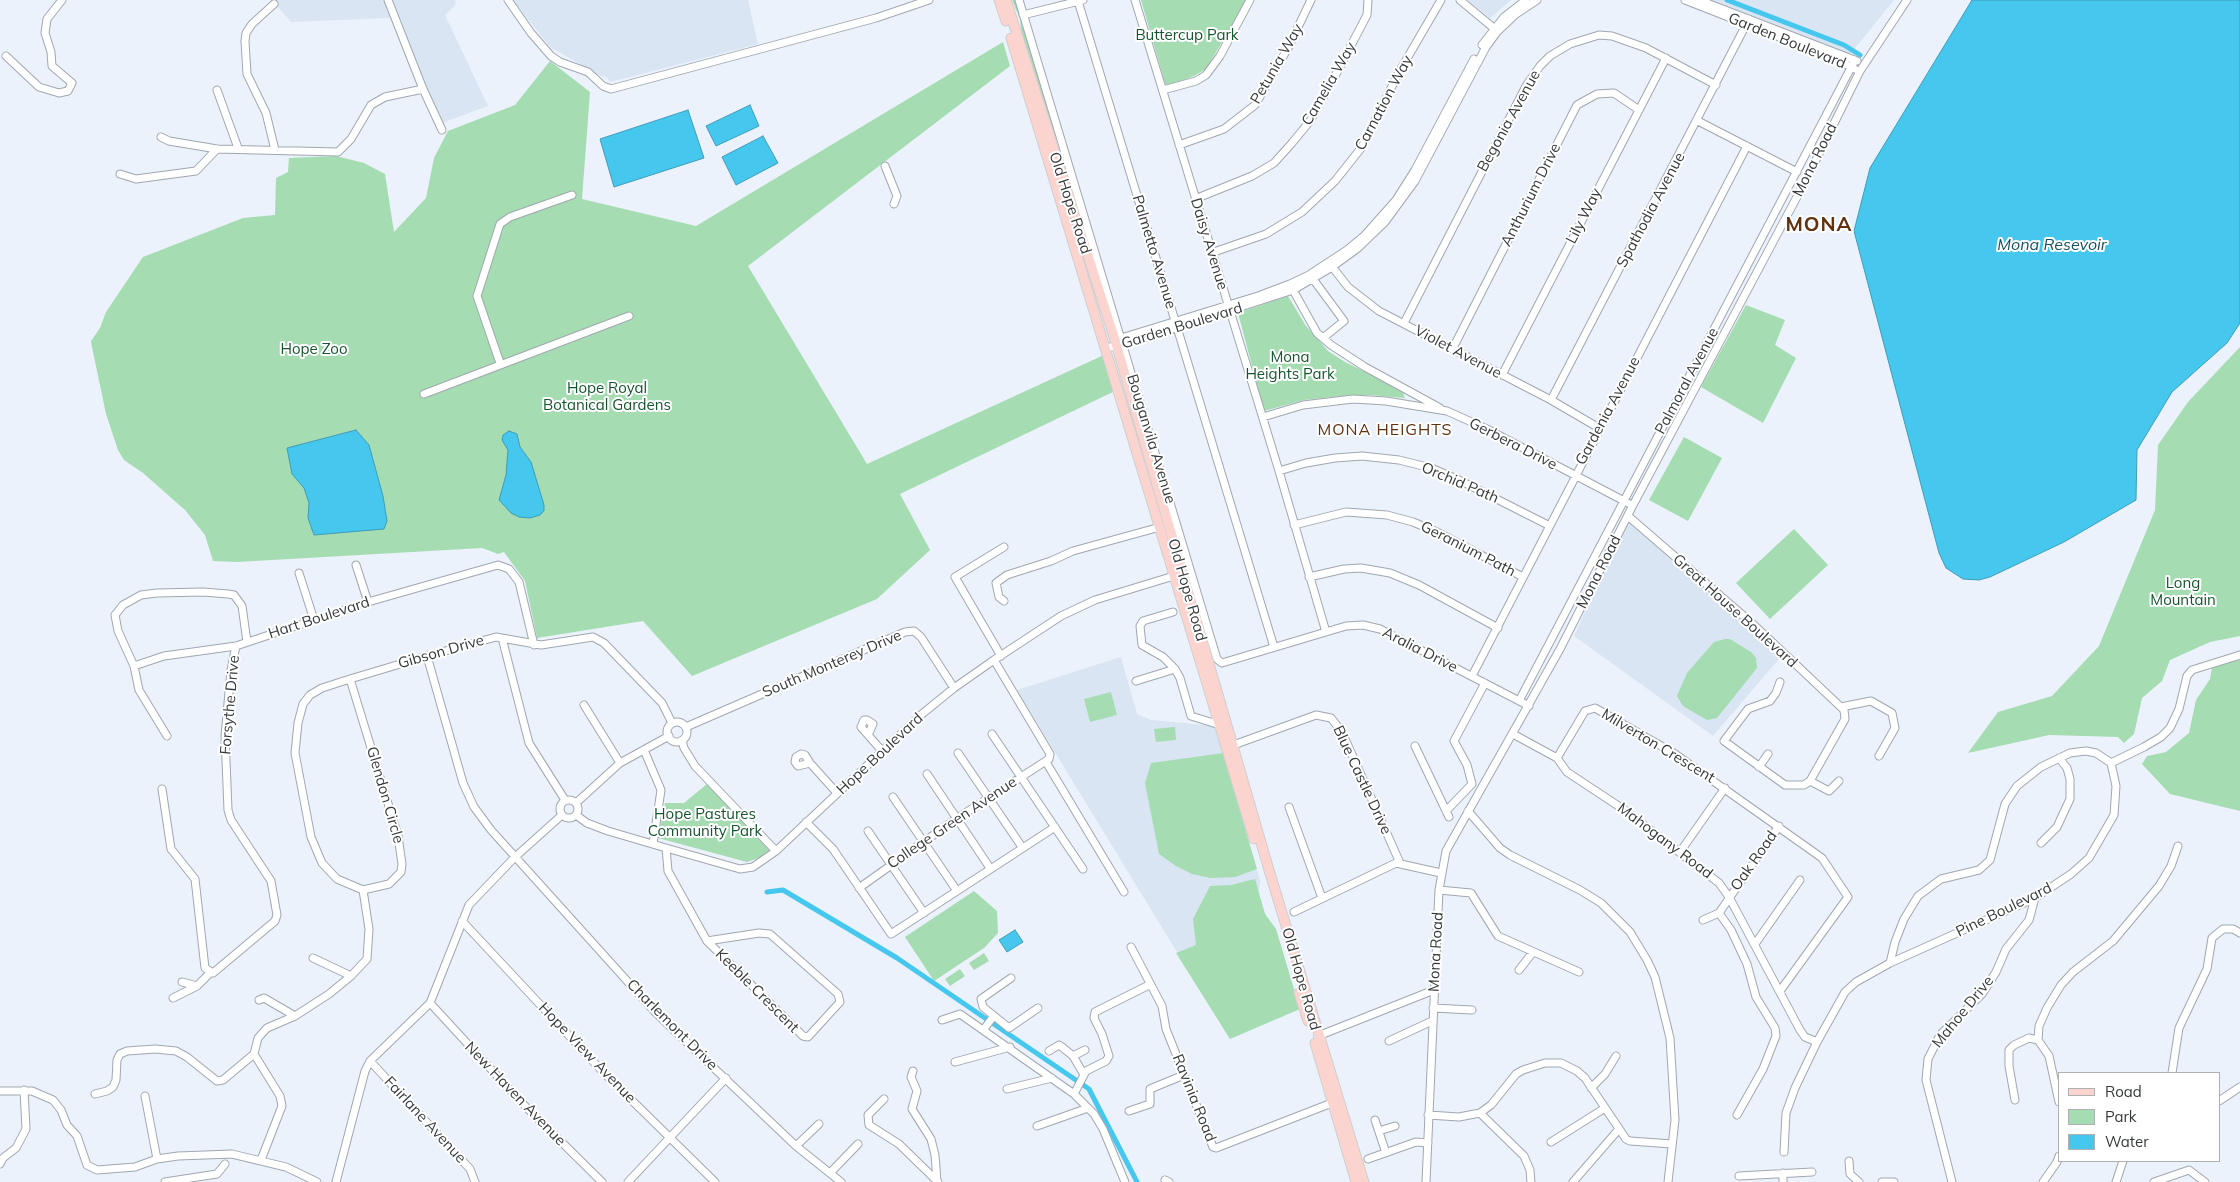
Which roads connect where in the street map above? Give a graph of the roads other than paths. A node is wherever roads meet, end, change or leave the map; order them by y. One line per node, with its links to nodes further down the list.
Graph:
1 (62, 0): 24 (street)
2 (388, 0): 28 (street)
3 (508, 0): 4 (street)
4 (929, 0)
5 (999, 0): 56 (main road, Old Hope Road)
6 (1006, 0): 55 (main road, Old Hope Road)
7 (1019, 0): 21 (street, Bouganvila Avenue)
8 (1081, 0): 21 (street); 53 (street, Palmetto Avenue)
9 (1135, 0): 30 (street, Daisy Avenue)
10 (1250, 0): 30 (street)
11 (1311, 0): 35 (street, Petunia Way)
12 (1368, 0): 44 (street, Camelia Way)
13 (1442, 0): 46 (street, Carnation Way)
14 (1460, 0): 23 (street)
15 (1526, 0): 23 (street, Garden Boulevard)
16 (1537, 0): 23 (street, Garden Boulevard)
17 (1685, 0): 22 (street, Garden Boulevard)
18 (1699, 0): 22 (street, Garden Boulevard)
19 (1908, 0): 26 (street, Mona Road)
20 (274, 4): 39 (street)
21 (1023, 15): 55 (street, Bouganvila Avenue)
22 (1748, 22): 26 (street, Garden Boulevard); 27 (street, Spathodia Avenue)
23 (1495, 30): 47 (street, Garden Boulevard)
24 (6, 56)
25 (1666, 58): 27 (street, Begonia Avenue); 31 (street, Lily Way); 52 (street, Begonia Avenue)
26 (1858, 66): 41 (street, Palmoral Avenue); 68 (street, Mona Road)
27 (1716, 85): 32 (street, Spathodia Avenue)
28 (423, 89): 33 (street); 39 (street)
29 (217, 90): 38 (street)
30 (1163, 90): 35 (street, Daisy Avenue)
31 (1639, 110): 57 (street, Anthurium Drive); 59 (street, Lily Way)
32 (1698, 121): 36 (street); 61 (street, Spathodia Avenue)
33 (442, 130)
34 (162, 137): 37 (street)
35 (1179, 145): 44 (street, Daisy Avenue)
36 (1747, 146): 41 (street); 64 (street, Gardenia Avenue)
37 (216, 148): 38 (street); 42 (street)
38 (238, 148): 39 (street)
39 (275, 150)
40 (884, 166): 45 (street)
41 (1797, 172): 67 (street, Palmoral Avenue)
42 (120, 174)
43 (572, 195): 58 (street)
44 (1195, 199): 46 (street, Daisy Avenue)
45 (894, 204)
46 (1212, 253): 50 (street, Daisy Avenue)
47 (1331, 265): 48 (street, Garden Boulevard); 50 (street, Garden Boulevard); 52 (street, Violet Avenue)
48 (1313, 279): 49 (street, Garden Boulevard); 54 (street)
49 (1293, 290): 50 (street, Garden Boulevard); 54 (street, Gerbera Drive)
50 (1229, 308): 53 (street, Garden Boulevard); 63 (street, Daisy Avenue)
51 (629, 316): 58 (street)
52 (1404, 323): 57 (street, Violet Avenue)
53 (1176, 324): 55 (street, Garden Boulevard); 89 (street, Palmetto Avenue)
54 (1323, 338): 62 (street, Gerbera Drive)
55 (1119, 342): 56 (street, Garden Boulevard); 76 (main road, Old Hope Road); 93 (street, Bouganvila Avenue)
56 (1105, 347): 72 (main road, Old Hope Road)
57 (1453, 348): 59 (street, Violet Avenue)
58 (500, 363): 60 (street)
59 (1502, 375): 61 (street, Violet Avenue)
60 (424, 394)
61 (1552, 400): 64 (street, Violet Avenue)
62 (1447, 411): 63 (street, Gerbera Drive); 66 (street, Gerbera Drive)
63 (1263, 416): 65 (street, Daisy Avenue)
64 (1599, 428): 66 (street, Gardenia Avenue)
65 (1279, 471): 70 (street, Daisy Avenue); 71 (street, Orchid Path)
66 (1574, 475): 67 (street, Gerbera Drive); 71 (street, Gardenia Avenue)
67 (1625, 501): 68 (street, Gerbera Drive); 102 (street, Palmoral Avenue)
68 (1632, 507): 69 (street, Mona Road)
69 (1628, 516): 104 (street, Mona Road); 105 (street, Great House Boulevard)
70 (1294, 525): 77 (street, Daisy Avenue); 78 (street, Geranium Path)
71 (1548, 525): 78 (street, Gardenia Avenue)
72 (1160, 527): 76 (main road, Old Hope Road); 79 (street)
73 (1004, 547): 92 (street)
74 (356, 565): 80 (street)
75 (299, 573): 82 (street)
76 (1178, 574): 92 (street, Hope Boulevard); 107 (main road, Old Hope Road); 115 (main road, Old Hope Road)
77 (1309, 577): 83 (street); 84 (street, Daisy Avenue)
78 (1523, 577): 83 (street, Gardenia Avenue)
79 (1004, 601)
80 (368, 602): 82 (street, Hart Boulevard); 87 (street, Hart Boulevard)
81 (1173, 612): 95 (street)
82 (314, 620): 86 (street, Hart Boulevard)
83 (1498, 628): 96 (street, Gardenia Avenue)
84 (1326, 632): 89 (street, Aralia Drive); 96 (street, Aralia Drive)
85 (502, 638): 87 (street, Gibson Drive); 91 (street, Gibson Drive); 138 (street)
86 (247, 642): 88 (street, Hart Boulevard); 94 (street)
87 (534, 645): 106 (street, Gibson Drive)
88 (236, 646): 94 (street, Hart Boulevard); 186 (street, Forsythe Drive)
89 (1274, 648): 93 (street, Aralia Drive)
90 (2240, 655): 125 (street)
91 (427, 656): 97 (street, Gibson Drive); 157 (street, Charlemont Drive)
92 (998, 658): 101 (street, Hope Boulevard); 124 (street)
93 (1219, 662)
94 (134, 666): 112 (street)
95 (1175, 669): 98 (street); 107 (street)
96 (1472, 676): 100 (street, Aralia Drive)
97 (350, 679): 165 (street, Glendon Circle); 165 (street)
98 (1136, 681)
99 (1780, 682): 128 (street, Great House Boulevard)
100 (1485, 684): 102 (street, Aralia Drive); 116 (street)
101 (954, 688): 108 (street, South Monterey Drive); 118 (street, Hope Boulevard)
102 (1519, 701): 104 (street, Aralia Drive)
103 (584, 705): 126 (street)
104 (1529, 706): 110 (street, Mona Road)
105 (1841, 707): 121 (street); 131 (street)
106 (672, 723): 108 (street); 113 (street)
107 (1220, 726): 115 (main road, Old Hope Road)
108 (686, 727): 114 (street)
109 (992, 734): 130 (street)
110 (1513, 734): 122 (street, Mahogany Road); 141 (street, Mona Road)
111 (868, 735): 118 (street)
112 (166, 736)
113 (668, 736): 114 (street); 117 (street)
114 (682, 740): 155 (street)
115 (1229, 746): 158 (street, Blue Castle Drive); 205 (main road, Old Hope Road); 235 (main road, Old Hope Road)
116 (1415, 746)
117 (644, 750): 126 (street); 151 (street)
118 (883, 752): 135 (street, Hope Boulevard)
119 (958, 753): 137 (street)
120 (1768, 754): 128 (street)
121 (1879, 756)
122 (1557, 758): 133 (street, Milverton Crescent); 156 (street, Mahogany Road)
123 (2059, 758): 125 (street); 150 (street); 183 (street)
124 (1046, 762): 130 (street, College Green Avenue); 168 (street)
125 (2111, 762): 171 (street, Pine Boulevard)
126 (620, 763): 139 (street)
127 (810, 764): 135 (street)
128 (1759, 766): 131 (street, Great House Boulevard)
129 (927, 774): 144 (street)
130 (1021, 776): 137 (street, College Green Avenue); 147 (street)
131 (1810, 781): 132 (street)
132 (1839, 781)
133 (1725, 788): 146 (street, Milverton Crescent); 156 (street)
134 (162, 789): 186 (street)
135 (837, 793): 145 (street, Hope Boulevard)
136 (893, 797): 149 (street)
137 (989, 798): 144 (street, College Green Avenue); 153 (street)
138 (565, 800): 139 (street); 142 (street)
139 (576, 803): 143 (street)
140 (1289, 807): 170 (street)
141 (1468, 811): 162 (street, Mona Road); 252 (street)
142 (562, 815): 143 (street); 157 (street)
143 (576, 815): 151 (street, Hope Boulevard)
144 (956, 819): 149 (street, College Green Avenue); 160 (street)
145 (806, 822): 155 (street, Hope Boulevard); 164 (street)
146 (1779, 826): 169 (street, Oak Road); 193 (street, Milverton Crescent)
147 (1055, 827): 153 (street); 161 (street)
148 (868, 831): 159 (street)
149 (923, 843): 159 (street, College Green Avenue); 167 (street)
150 (2041, 843)
151 (653, 844): 154 (street, Hope Boulevard)
152 (2178, 846): 206 (street)
153 (1022, 847): 160 (street)
154 (666, 848): 155 (street, Hope Boulevard); 178 (street, Keeble Crescent)
155 (776, 850)
156 (1680, 852): 169 (street, Mahogany Road)
157 (514, 858): 175 (street); 221 (street, Charlemont Drive)
158 (1400, 863): 162 (street); 170 (street)
159 (891, 865): 164 (street, College Green Avenue); 174 (street)
160 (990, 868): 167 (street)
161 (1083, 869)
162 (1441, 873): 166 (street, Mona Road)
163 (1800, 880): 179 (street)
164 (859, 888): 174 (street)
165 (363, 890): 187 (street)
166 (1439, 890): 181 (street); 192 (street, Mona Road)
167 (957, 891): 174 (street)
168 (1124, 892)
169 (1729, 896): 173 (street, Oak Road); 179 (street, Mahogany Road)
170 (1322, 898): 172 (street)
171 (2035, 898): 183 (street, Pine Boulevard); 288 (street, Mahoe Drive)
172 (1294, 912)
173 (1718, 912): 176 (street); 241 (street)
174 (924, 913)
175 (462, 920): 196 (street); 248 (street, Hope View Avenue)
176 (1703, 920)
177 (2240, 933): 218 (street)
178 (708, 941): 178 (street, Keeble Crescent)
179 (1755, 944): 193 (street, Mahogany Road)
180 (1131, 947): 190 (street)
181 (1533, 952): 184 (street); 185 (street)
182 (313, 958): 187 (street)
183 (1890, 963): 208 (street, Pine Boulevard)
184 (1520, 970)
185 (1579, 972)
186 (210, 973): 191 (street)
187 (352, 976): 200 (street)
188 (1011, 978): 201 (street)
189 (182, 982): 191 (street)
190 (1149, 985): 219 (street, Ravinia Road); 220 (street)
191 (197, 986): 194 (street)
192 (1434, 990): 198 (street, Mona Road); 205 (street)
193 (1780, 992): 208 (street, Mahogany Road)
194 (173, 998)
195 (259, 1000): 200 (street)
196 (430, 1003): 215 (street); 273 (street, New Haven Avenue)
197 (1038, 1008): 201 (street)
198 (1433, 1008): 199 (street); 203 (street, Mona Road)
199 (1472, 1010)
200 (295, 1016): 212 (street)
201 (993, 1017): 204 (street)
202 (942, 1020): 204 (street)
203 (1432, 1021): 207 (street); 240 (street, Mona Road)
204 (984, 1029): 209 (street)
205 (1318, 1036): 235 (main road, Old Hope Road)
206 (2038, 1040): 231 (street); 233 (street)
207 (1389, 1041)
208 (1816, 1042): 254 (street, Pine Boulevard)
209 (1010, 1047): 216 (street); 222 (street)
210 (1085, 1050): 213 (street)
211 (1049, 1051): 213 (street)
212 (254, 1054): 228 (street); 259 (street)
213 (1073, 1056): 220 (street)
214 (1616, 1056): 224 (street)
215 (370, 1061): 271 (street); 272 (street, Fairlane Avenue)
216 (955, 1062)
217 (913, 1071): 277 (street)
218 (2172, 1072)
219 (1184, 1075): 235 (street, Ravinia Road); 238 (street)
220 (1082, 1077): 229 (street)
221 (726, 1078): 248 (street); 253 (street, Charlemont Drive)
222 (1052, 1078): 225 (street); 229 (street)
223 (2240, 1087): 234 (street)
224 (1591, 1088): 237 (street); 239 (street)
225 (1007, 1089)
226 (24, 1090): 227 (street); 256 (street); 262 (street)
227 (0, 1092)
228 (95, 1094)
229 (1074, 1094): 236 (street)
230 (145, 1096): 256 (street)
231 (2058, 1097)
232 (884, 1099): 277 (street)
233 (2015, 1100)
234 (2220, 1100)
235 (1336, 1102): 279 (main road, Old Hope Road); 280 (main road, Old Hope Road)
236 (1088, 1108): 244 (street); 278 (street)
237 (1605, 1108): 246 (street); 249 (street)
238 (1129, 1111)
239 (1480, 1113): 240 (street); 281 (street)
240 (1428, 1115): 250 (street, Mona Road)
241 (1737, 1115)
242 (1375, 1120): 247 (street)
243 (819, 1124): 253 (street)
244 (1037, 1126)
245 (1395, 1126): 247 (street)
246 (1619, 1129): 252 (street); 282 (street)
247 (1379, 1131): 255 (street)
248 (671, 1136): 274 (street); 275 (street, Hope View Avenue)
249 (1551, 1142)
250 (1428, 1143): 255 (street); 268 (street, Mona Road)
251 (858, 1144): 264 (street)
252 (1672, 1144): 283 (street)
253 (796, 1146): 264 (street, Charlemont Drive)
254 (1784, 1152)
255 (1386, 1153): 257 (street)
256 (157, 1159): 259 (street)
257 (1368, 1159)
258 (2058, 1159): 289 (street)
259 (261, 1160): 270 (street)
260 (1849, 1161): 285 (street)
261 (2122, 1162): 290 (street)
262 (0, 1164)
263 (225, 1164): 269 (street)
264 (830, 1172): 276 (street, Charlemont Drive)
265 (1812, 1172): 266 (street)
266 (1782, 1173): 267 (street); 284 (street)
267 (1739, 1176)
268 (1425, 1181)
269 (165, 1182)
270 (317, 1182)
271 (336, 1182)
272 (475, 1182)
273 (602, 1182)
274 (628, 1182)
275 (715, 1182)
276 (841, 1182)
277 (937, 1182)
278 (1125, 1182)
279 (1356, 1182)
280 (1364, 1182)
281 (1531, 1182)
282 (1574, 1182)
283 (1668, 1182)
284 (1783, 1182)
285 (1859, 1182)
286 (1882, 1182): 287 (street)
287 (1894, 1182)
288 (1952, 1182)
289 (2043, 1182)
290 (2116, 1182)
291 (2154, 1182): 292 (street)
292 (2205, 1182)

